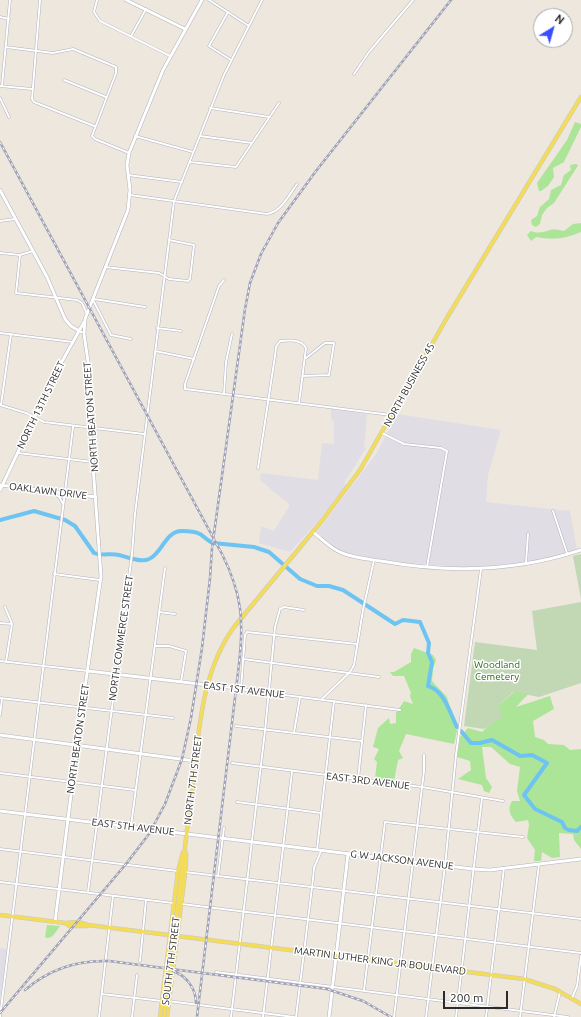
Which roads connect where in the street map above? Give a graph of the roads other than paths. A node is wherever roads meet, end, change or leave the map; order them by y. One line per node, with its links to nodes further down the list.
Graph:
1 (10, 0): 12 (street)
2 (40, 0): 17 (street)
3 (97, 0): 15 (street)
4 (126, 0): 9 (street)
5 (202, 0): 14 (street, NORTH BEATON STREET)
6 (209, 0): 10 (street)
7 (262, 0): 13 (street, NORTH COMMERCE STREET)
8 (413, 0): 20 (street)
9 (146, 9): 14 (street); 15 (street)
10 (228, 12): 13 (street); 19 (street)
11 (0, 17): 12 (street)
12 (8, 19): 16 (street)
13 (249, 26): 19 (street, NORTH COMMERCE STREET)
14 (185, 29): 18 (street, NORTH BEATON STREET)
15 (131, 36): 18 (street)
16 (6, 47): 17 (street); 22 (street)
17 (36, 50): 23 (street); 24 (street)
18 (170, 56): 32 (street, NORTH BEATON STREET)
19 (231, 61): 28 (street, NORTH COMMERCE STREET)
20 (354, 74)
21 (64, 80): 24 (street)
22 (1, 86): 23 (street)
23 (32, 89): 31 (street)
24 (106, 97): 31 (street)
25 (581, 97): 77 (main road, NORTH BUSINESS 45)
26 (0, 98): 29 (street)
27 (279, 103): 30 (street)
28 (210, 108): 30 (street); 33 (street, NORTH COMMERCE STREET)
29 (10, 116)
30 (270, 117): 34 (street)
31 (94, 126): 36 (street)
32 (135, 136): 35 (street); 36 (street, NORTH BEATON STREET)
33 (200, 136): 34 (street); 35 (street, NORTH COMMERCE STREET)
34 (252, 143): 37 (street)
35 (193, 152): 37 (street, NORTH COMMERCE STREET)
36 (129, 153): 38 (street, NORTH BEATON STREET)
37 (190, 162): 39 (street, NORTH COMMERCE STREET)
38 (128, 175): 39 (street); 42 (street, NORTH BEATON STREET)
39 (182, 182): 43 (street, NORTH COMMERCE STREET)
40 (297, 184): 43 (street)
41 (0, 190): 44 (street)
42 (130, 195): 43 (street); 50 (street, NORTH BEATON STREET)
43 (174, 201): 46 (street, NORTH COMMERCE STREET)
44 (15, 218): 45 (street); 47 (street)
45 (0, 221)
46 (169, 240): 51 (street, NORTH COMMERCE STREET); 51 (street)
47 (33, 251): 49 (street); 53 (street)
48 (0, 253): 49 (street)
49 (20, 255): 53 (street)
50 (105, 267): 51 (street); 54 (street, NORTH BEATON STREET)
51 (164, 276): 58 (street, NORTH COMMERCE STREET)
52 (224, 280): 68 (street)
53 (57, 298): 56 (street); 59 (street)
54 (92, 299): 55 (street); 56 (street, NORTH BEATON STREET); 65 (street)
55 (145, 307)
56 (87, 314): 57 (street, NORTH BEATON STREET)
57 (85, 321): 59 (street, NORTH 13TH STREET); 63 (street, NORTH BEATON STREET)
58 (157, 328): 60 (street); 67 (street, NORTH COMMERCE STREET)
59 (79, 331): 63 (street); 66 (street, NORTH 13TH STREET)
60 (181, 331)
61 (0, 332): 62 (street)
62 (11, 334): 66 (street); 72 (street)
63 (84, 334): 80 (street, NORTH BEATON STREET)
64 (232, 334): 73 (street)
65 (131, 339)
66 (73, 342): 78 (street, NORTH 13TH STREET)
67 (155, 351): 68 (street); 82 (street, NORTH COMMERCE STREET)
68 (194, 359): 73 (street)
69 (306, 359): 70 (street); 70 (street); 74 (street)
70 (303, 376): 75 (street)
71 (0, 384): 72 (street)
72 (4, 385): 76 (street)
73 (224, 394): 74 (street)
74 (268, 400): 75 (street); 86 (street)
75 (299, 404): 77 (street)
76 (1, 405): 78 (street)
77 (392, 416): 81 (main road, NORTH BUSINESS 45)
78 (35, 418): 79 (street); 83 (street, NORTH 13TH STREET)
79 (73, 427): 80 (street); 84 (street)
80 (90, 428): 82 (street); 85 (street, NORTH BEATON STREET)
81 (382, 433): 94 (main road, NORTH BUSINESS 45); 100 (street)
82 (145, 434): 122 (street, NORTH COMMERCE STREET)
83 (18, 453): 84 (street); 87 (street, NORTH 13TH STREET)
84 (69, 460): 85 (street); 90 (street)
85 (93, 462): 91 (street, NORTH BEATON STREET)
86 (258, 468)
87 (1, 485): 88 (street, NORTH 13TH STREET); 89 (street, OAKLAWN DRIVE)
88 (0, 490)
89 (52, 492): 90 (street, OAKLAWN DRIVE); 92 (street)
90 (65, 494): 91 (street, OAKLAWN DRIVE); 92 (street)
91 (96, 497): 104 (street, NORTH BEATON STREET)
92 (63, 505): 103 (street)
93 (553, 511): 97 (street)
94 (313, 532): 98 (street); 114 (main road, NORTH BUSINESS 45)
95 (528, 534): 99 (street)
96 (581, 550): 97 (street)
97 (568, 555): 99 (street)
98 (374, 560): 100 (street); 112 (street)
99 (526, 564): 102 (street)
100 (427, 567): 102 (street)
101 (165, 568): 107 (street)
102 (481, 569): 164 (street)
103 (54, 574): 104 (street); 119 (street)
104 (100, 580): 120 (street, NORTH BEATON STREET)
105 (5, 607): 110 (street)
106 (304, 610): 111 (street)
107 (159, 612): 108 (street); 113 (street)
108 (175, 614)
109 (0, 623): 110 (street)
110 (12, 624): 117 (street)
111 (274, 635): 112 (street); 115 (street); 118 (street)
112 (357, 644): 121 (street)
113 (154, 646): 124 (street); 125 (street)
114 (216, 658): 126 (main road, NORTH 7TH STREET)
115 (243, 659): 118 (street); 127 (street)
116 (0, 661): 117 (street)
117 (6, 662): 119 (street)
118 (271, 663): 121 (street); 128 (street)
119 (44, 666): 120 (street); 133 (street)
120 (88, 672): 122 (street, EAST 1ST AVENUE); 135 (street, NORTH BEATON STREET)
121 (350, 672): 123 (street); 131 (street)
122 (116, 675): 124 (street, EAST 1ST AVENUE); 137 (street, NORTH COMMERCE STREET)
123 (379, 677)
124 (150, 679): 125 (street, EAST 1ST AVENUE); 139 (street)
125 (182, 682): 126 (street, EAST 1ST AVENUE)
126 (208, 685): 127 (street, EAST 1ST AVENUE); 152 (main road, NORTH 7TH STREET)
127 (241, 689): 128 (street, EAST 1ST AVENUE)
128 (268, 693): 129 (street, EAST 1ST AVENUE); 142 (street)
129 (300, 697): 131 (street, EAST 1ST AVENUE); 143 (street)
130 (1, 698): 133 (street); 138 (street)
131 (322, 699): 132 (street, EAST 1ST AVENUE)
132 (334, 701): 134 (street, EAST 1ST AVENUE); 145 (street)
133 (39, 703): 135 (street); 146 (street)
134 (366, 705): 136 (street, EAST 1ST AVENUE); 147 (street)
135 (82, 708): 137 (street); 148 (street, NORTH BEATON STREET)
136 (400, 710)
137 (111, 712): 139 (street); 149 (street, NORTH COMMERCE STREET)
138 (0, 715)
139 (145, 716): 140 (street); 150 (street)
140 (173, 718)
141 (236, 726): 142 (street)
142 (265, 731): 143 (street); 154 (street)
143 (294, 733): 145 (street)
144 (0, 735): 146 (street)
145 (330, 737): 147 (street); 157 (street)
146 (35, 740): 148 (street); 158 (street)
147 (362, 741): 159 (street)
148 (77, 745): 149 (street); 160 (street, NORTH BEATON STREET)
149 (106, 749): 150 (street); 161 (street, NORTH COMMERCE STREET)
150 (140, 753): 152 (street); 163 (street)
151 (424, 755): 162 (street)
152 (195, 761): 180 (main road, NORTH 7TH STREET)
153 (232, 764): 154 (street, EAST 3RD AVENUE)
154 (260, 767): 155 (street, EAST 3RD AVENUE); 168 (street)
155 (292, 772): 157 (street, EAST 3RD AVENUE); 169 (street)
156 (0, 773): 158 (street)
157 (325, 775): 159 (street, EAST 3RD AVENUE); 171 (street)
158 (30, 777): 160 (street); 172 (street)
159 (358, 779): 162 (street, EAST 3RD AVENUE)
160 (72, 782): 161 (street); 173 (street, NORTH BEATON STREET)
161 (101, 786): 163 (street); 174 (street, NORTH COMMERCE STREET)
162 (422, 787): 164 (street, EAST 3RD AVENUE); 175 (street)
163 (135, 790): 176 (street)
164 (452, 792): 165 (street, EAST 3RD AVENUE); 178 (street)
165 (482, 797): 166 (street, EAST 3RD AVENUE); 179 (street)
166 (503, 801)
167 (238, 802): 168 (street)
168 (256, 805): 169 (street); 183 (street)
169 (288, 809): 171 (street); 184 (street)
170 (0, 811): 172 (street, EAST 5TH AVENUE)
171 (321, 813): 187 (street)
172 (26, 815): 173 (street, EAST 5TH AVENUE); 189 (street)
173 (68, 819): 174 (street, EAST 5TH AVENUE); 191 (street, NORTH BEATON STREET)
174 (97, 823): 176 (street, EAST 5TH AVENUE); 194 (street, NORTH COMMERCE STREET)
175 (418, 824): 178 (street); 192 (street); 195 (street)
176 (130, 826): 180 (street, EAST 5TH AVENUE)
177 (224, 828): 182 (street)
178 (449, 828): 179 (street); 197 (street)
179 (478, 832): 181 (street); 199 (street)
180 (186, 834): 182 (street, EAST 5TH AVENUE); 185 (main road, NORTH 7TH STREET)
181 (523, 837)
182 (222, 838): 183 (street, G W JACKSON AVENUE); 202 (street)
183 (252, 842): 184 (street, G W JACKSON AVENUE); 203 (street)
184 (283, 846): 187 (street, G W JACKSON AVENUE); 205 (street)
185 (185, 848): 200 (main road); 201 (main road); 216 (main road, NORTH 7TH STREET)
186 (0, 849): 189 (street)
187 (317, 850): 188 (street, G W JACKSON AVENUE)
188 (321, 850): 190 (street, G W JACKSON AVENUE); 207 (street)
189 (21, 852): 191 (street); 206 (street)
190 (348, 854): 192 (street, G W JACKSON AVENUE); 209 (street)
191 (63, 857): 194 (street); 208 (street, NORTH BEATON STREET)
192 (381, 858): 195 (street, G W JACKSON AVENUE); 211 (street)
193 (581, 859): 196 (street, G W JACKSON AVENUE)
194 (92, 860): 200 (street); 210 (street, NORTH COMMERCE STREET)
195 (413, 862): 197 (street, G W JACKSON AVENUE); 213 (street)
196 (539, 864): 198 (street, G W JACKSON AVENUE); 220 (street)
197 (445, 866): 199 (street, G W JACKSON AVENUE); 215 (street)
198 (504, 868): 199 (street, G W JACKSON AVENUE); 218 (street)
199 (473, 869): 217 (street)
200 (178, 871): 216 (main road)
201 (185, 872): 202 (street); 216 (main road)
202 (218, 876): 203 (street)
203 (247, 879): 205 (street); 219 (street)
204 (0, 882): 206 (street)
205 (279, 883): 207 (street); 223 (street)
206 (17, 884): 208 (street); 222 (street)
207 (312, 887): 209 (street); 225 (street)
208 (59, 889): 210 (street); 226 (street, NORTH BEATON STREET)
209 (344, 891): 211 (street); 227 (street)
210 (88, 892): 212 (street)
211 (376, 895): 213 (street); 228 (street)
212 (113, 896): 214 (street); 229 (street)
213 (408, 899): 215 (street); 231 (street)
214 (146, 900): 216 (street); 230 (street)
215 (440, 903): 217 (street); 232 (street)
216 (178, 904): 219 (street); 233 (main road); 233 (main road); 275 (main road, SOUTH 7TH STREET, bridge)
217 (469, 906): 218 (street); 234 (street)
218 (498, 910): 220 (street); 235 (street)
219 (243, 912): 223 (street); 236 (street)
220 (533, 914): 224 (street); 237 (street)
221 (0, 915): 222 (main road, MARTIN LUTHER KING JR BOULEVARD)
222 (13, 916): 226 (main road, MARTIN LUTHER KING JR BOULEVARD); 271 (street)
223 (275, 916): 225 (street); 238 (street)
224 (581, 919)
225 (308, 920): 227 (street); 239 (street)
226 (55, 922): 229 (main road, MARTIN LUTHER KING JR BOULEVARD)
227 (340, 923): 228 (street); 241 (street)
228 (372, 927): 231 (street); 242 (street)
229 (109, 928): 230 (main road, MARTIN LUTHER KING JR BOULEVARD); 257 (street)
230 (143, 932): 233 (main road, MARTIN LUTHER KING JR BOULEVARD); 243 (street)
231 (405, 932): 232 (street); 244 (street)
232 (435, 935): 234 (street); 245 (street)
233 (174, 936): 236 (main road, MARTIN LUTHER KING JR BOULEVARD); 262 (main road); 263 (main road)
234 (465, 938): 235 (street); 246 (street)
235 (494, 942): 237 (street); 248 (street)
236 (239, 944): 238 (main road, MARTIN LUTHER KING JR BOULEVARD); 250 (street)
237 (528, 946): 240 (street); 252 (street)
238 (271, 948): 239 (main road, MARTIN LUTHER KING JR BOULEVARD); 251 (street)
239 (304, 952): 241 (main road, MARTIN LUTHER KING JR BOULEVARD); 253 (street)
240 (581, 954): 260 (street)
241 (336, 956): 242 (main road, MARTIN LUTHER KING JR BOULEVARD); 254 (street)
242 (368, 960): 244 (main road, MARTIN LUTHER KING JR BOULEVARD); 255 (street)
243 (140, 961)
244 (401, 964): 245 (main road, MARTIN LUTHER KING JR BOULEVARD); 258 (street)
245 (432, 967): 246 (main road, MARTIN LUTHER KING JR BOULEVARD); 261 (street)
246 (461, 971): 248 (main road, MARTIN LUTHER KING JR BOULEVARD); 264 (street)
247 (216, 972): 250 (street)
248 (490, 974): 252 (main road, MARTIN LUTHER KING JR BOULEVARD); 266 (street)
249 (137, 975): 259 (street)
250 (235, 975): 251 (street); 267 (street)
251 (267, 979): 253 (street); 269 (street)
252 (524, 979): 256 (main road, MARTIN LUTHER KING JR BOULEVARD); 268 (street)
253 (300, 983): 254 (street); 279 (street)
254 (333, 986): 255 (street); 280 (street)
255 (364, 990): 258 (street)
256 (561, 992): 260 (main road, MARTIN LUTHER KING JR BOULEVARD); 270 (street)
257 (102, 994): 259 (street); 272 (street)
258 (397, 995): 261 (street); 281 (street)
259 (134, 997): 262 (street); 273 (street)
260 (572, 998): 265 (main road, MARTIN LUTHER KING JR BOULEVARD)
261 (428, 1000): 264 (street); 282 (street)
262 (162, 1001): 263 (street); 274 (main road)
263 (169, 1002): 267 (street); 276 (main road)
264 (458, 1004): 266 (street); 283 (street)
265 (581, 1004)
266 (487, 1006): 268 (street); 284 (street)
267 (231, 1009): 269 (street); 277 (street)
268 (521, 1011): 270 (street); 285 (street)
269 (264, 1013): 278 (street); 279 (street)
270 (554, 1016): 286 (street)
271 (0, 1017)
272 (99, 1017)
273 (132, 1017)
274 (160, 1017)
275 (164, 1017)
276 (167, 1017)
277 (230, 1017)
278 (263, 1017)
279 (295, 1017)
280 (329, 1017)
281 (394, 1017)
282 (426, 1017)
283 (456, 1017)
284 (486, 1017)
285 (520, 1017)
286 (568, 1017)

